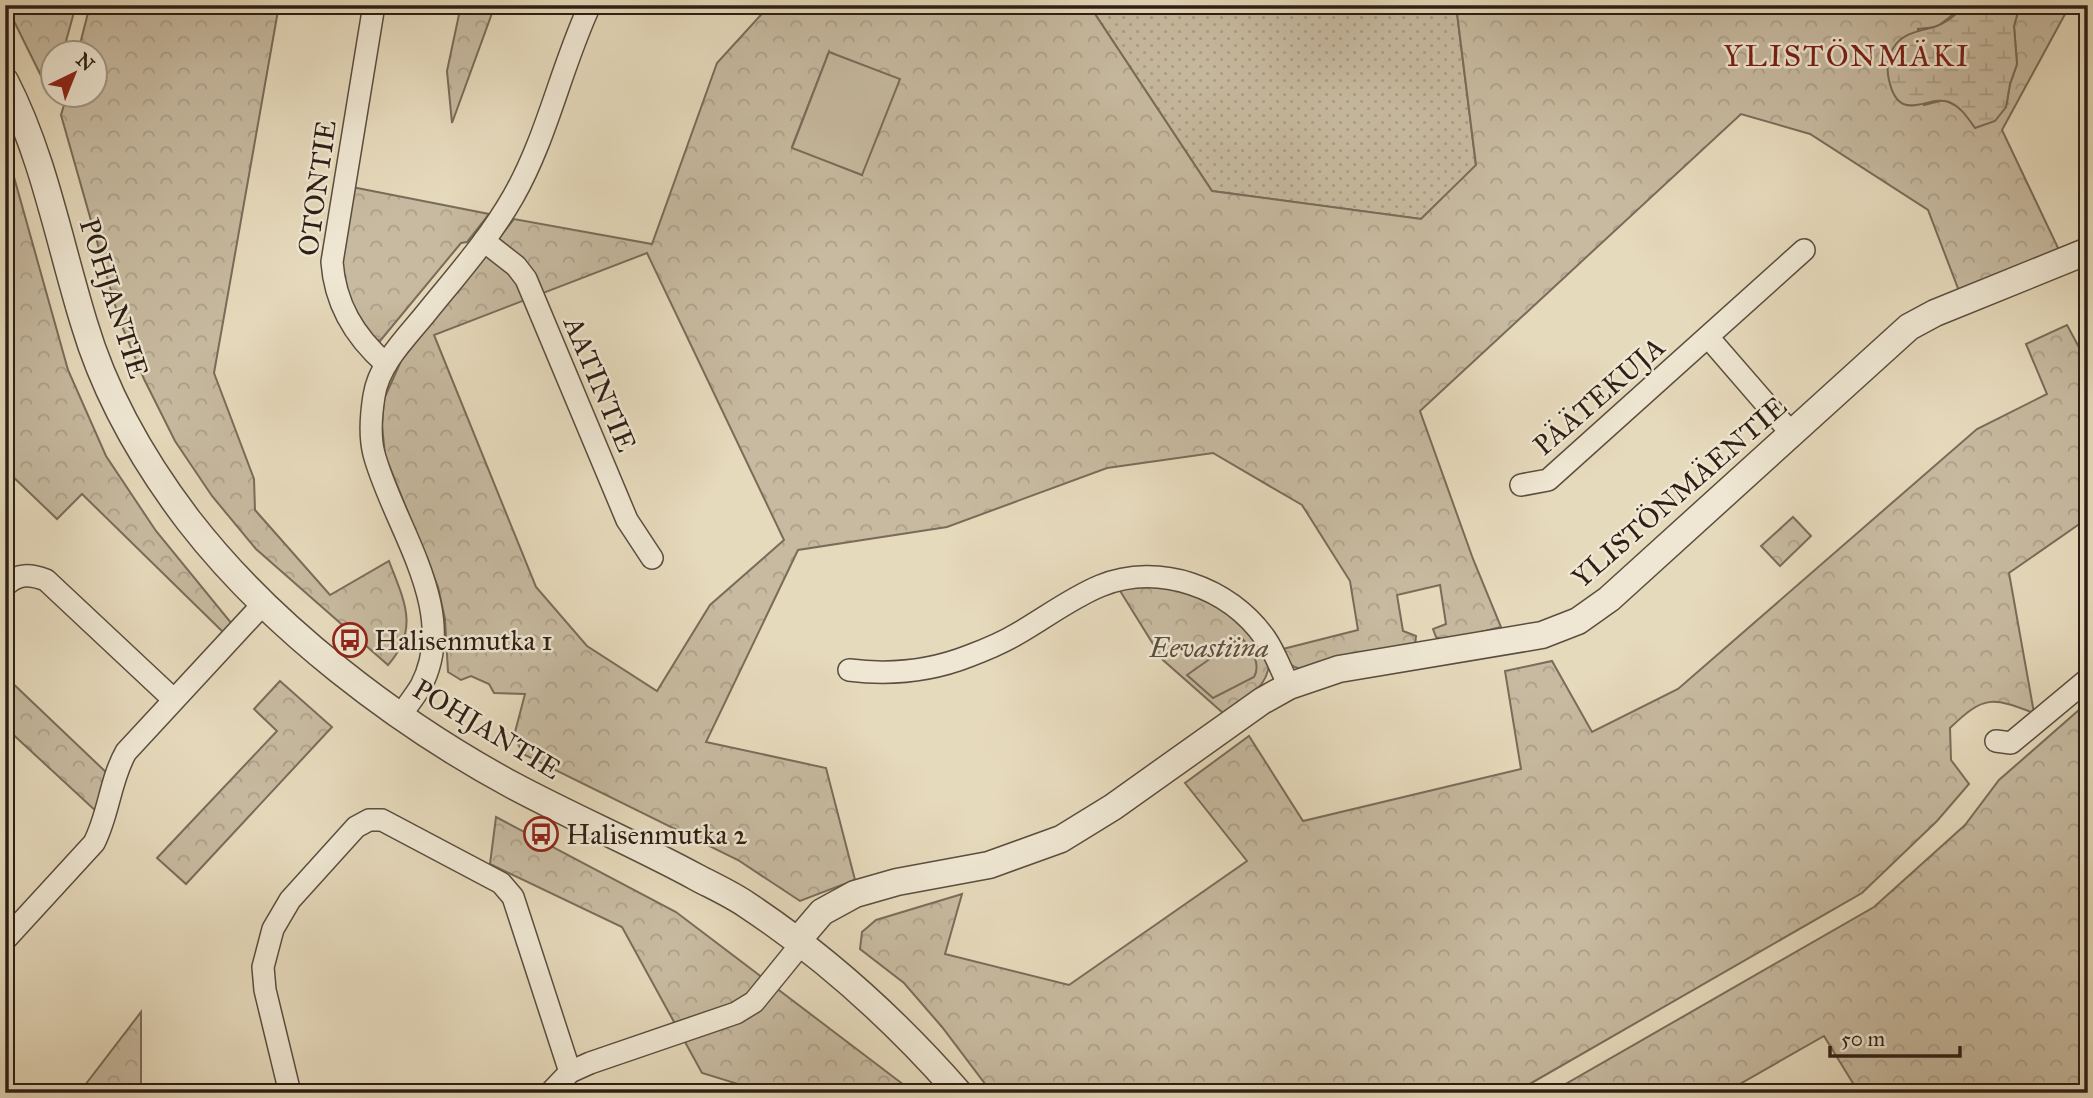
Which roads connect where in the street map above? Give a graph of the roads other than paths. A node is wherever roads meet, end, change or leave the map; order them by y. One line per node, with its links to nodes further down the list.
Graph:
1 (374, 5): 8 (street, OTONTIE)
2 (590, 5): 4 (street)
3 (5, 81): 13 (street, POHJANTIE)
4 (484, 242): 8 (street); 11 (street, AATINTIE)
5 (1804, 250): 7 (street, PÄÄTEKUJA)
6 (2088, 251): 9 (street, YLISTÖNMÄENTIE)
7 (1708, 337): 9 (street, PÄÄTEKUJA); 10 (street, PÄÄTEKUJA)
8 (386, 364): 18 (street)
9 (1792, 433): 16 (street, YLISTÖNMÄENTIE)
10 (1521, 485)
11 (652, 558)
12 (5, 586): 17 (street)
13 (264, 603): 17 (street); 18 (street, POHJANTIE)
14 (849, 670): 16 (street)
15 (2088, 679): 19 (street)
16 (1289, 686): 21 (street, YLISTÖNMÄENTIE)
17 (173, 699): 20 (street)
18 (400, 716): 21 (street, POHJANTIE)
19 (1996, 741)
20 (5, 940)
21 (800, 942): 22 (street); 25 (street, POHJANTIE)
22 (570, 1072): 23 (street); 24 (street)
23 (290, 1093)
24 (550, 1093)
25 (958, 1093)

